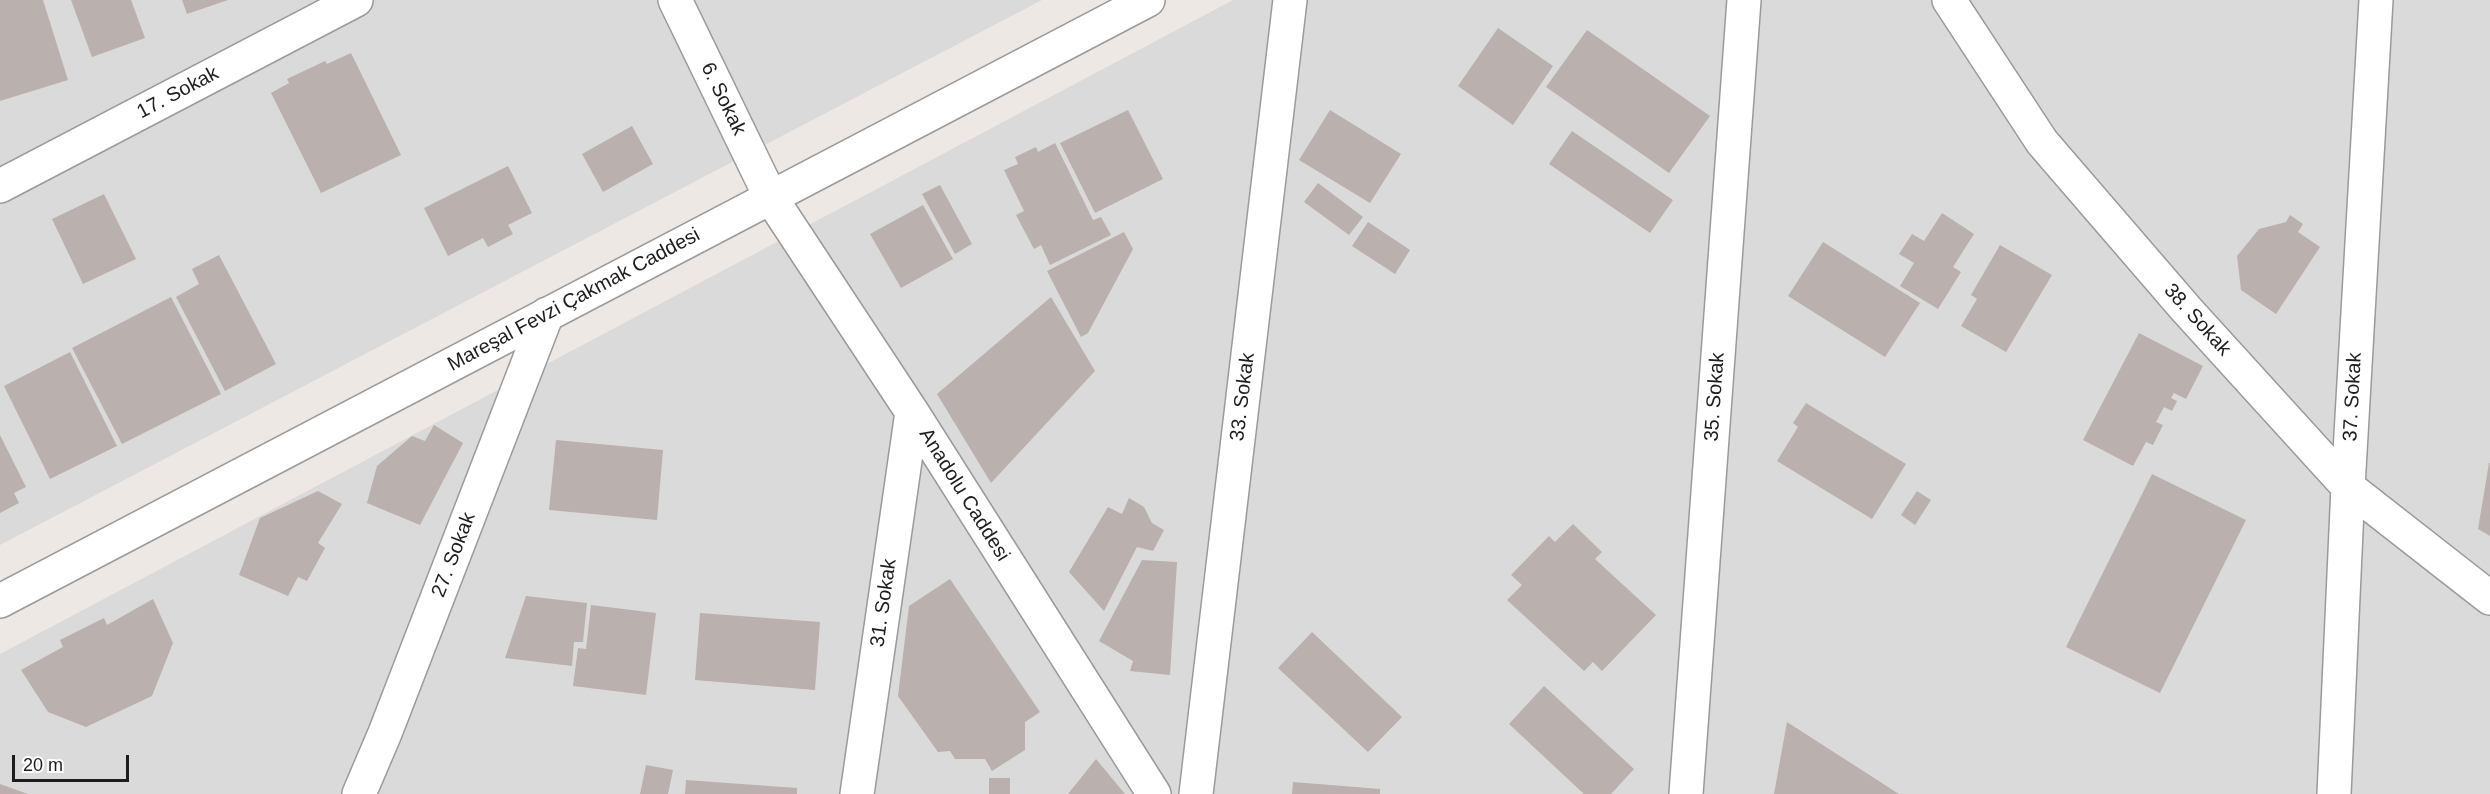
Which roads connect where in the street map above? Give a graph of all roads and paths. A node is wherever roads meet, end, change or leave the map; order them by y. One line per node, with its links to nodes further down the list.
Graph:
1 (356, 0): 8 (street, 17. Sokak)
2 (675, 0): 9 (street, 6. Sokak)
3 (1148, 0): 9 (street, Mareşal Fevzi Çakmak Caddesi)
4 (1290, 0): 18 (street, 33. Sokak)
5 (1744, 0): 19 (street, 35. Sokak)
6 (1949, 0): 12 (street, 38. Sokak)
7 (2376, 0): 12 (street, 37. Sokak)
8 (0, 186)
9 (771, 198): 10 (street, Mareşal Fevzi Çakmak Caddesi); 11 (street, Anadolu Caddesi)
10 (547, 314): 14 (street, Mareşal Fevzi Çakmak Caddesi); 15 (street, 27. Sokak)
11 (912, 412): 16 (street, 31. Sokak); 17 (street, Anadolu Caddesi)
12 (2348, 487): 13 (street, 38. Sokak); 20 (street, 37. Sokak)
13 (2490, 598)
14 (0, 601)
15 (359, 794)
16 (858, 794)
17 (1154, 794)
18 (1196, 794)
19 (1686, 794)
20 (2334, 794)

